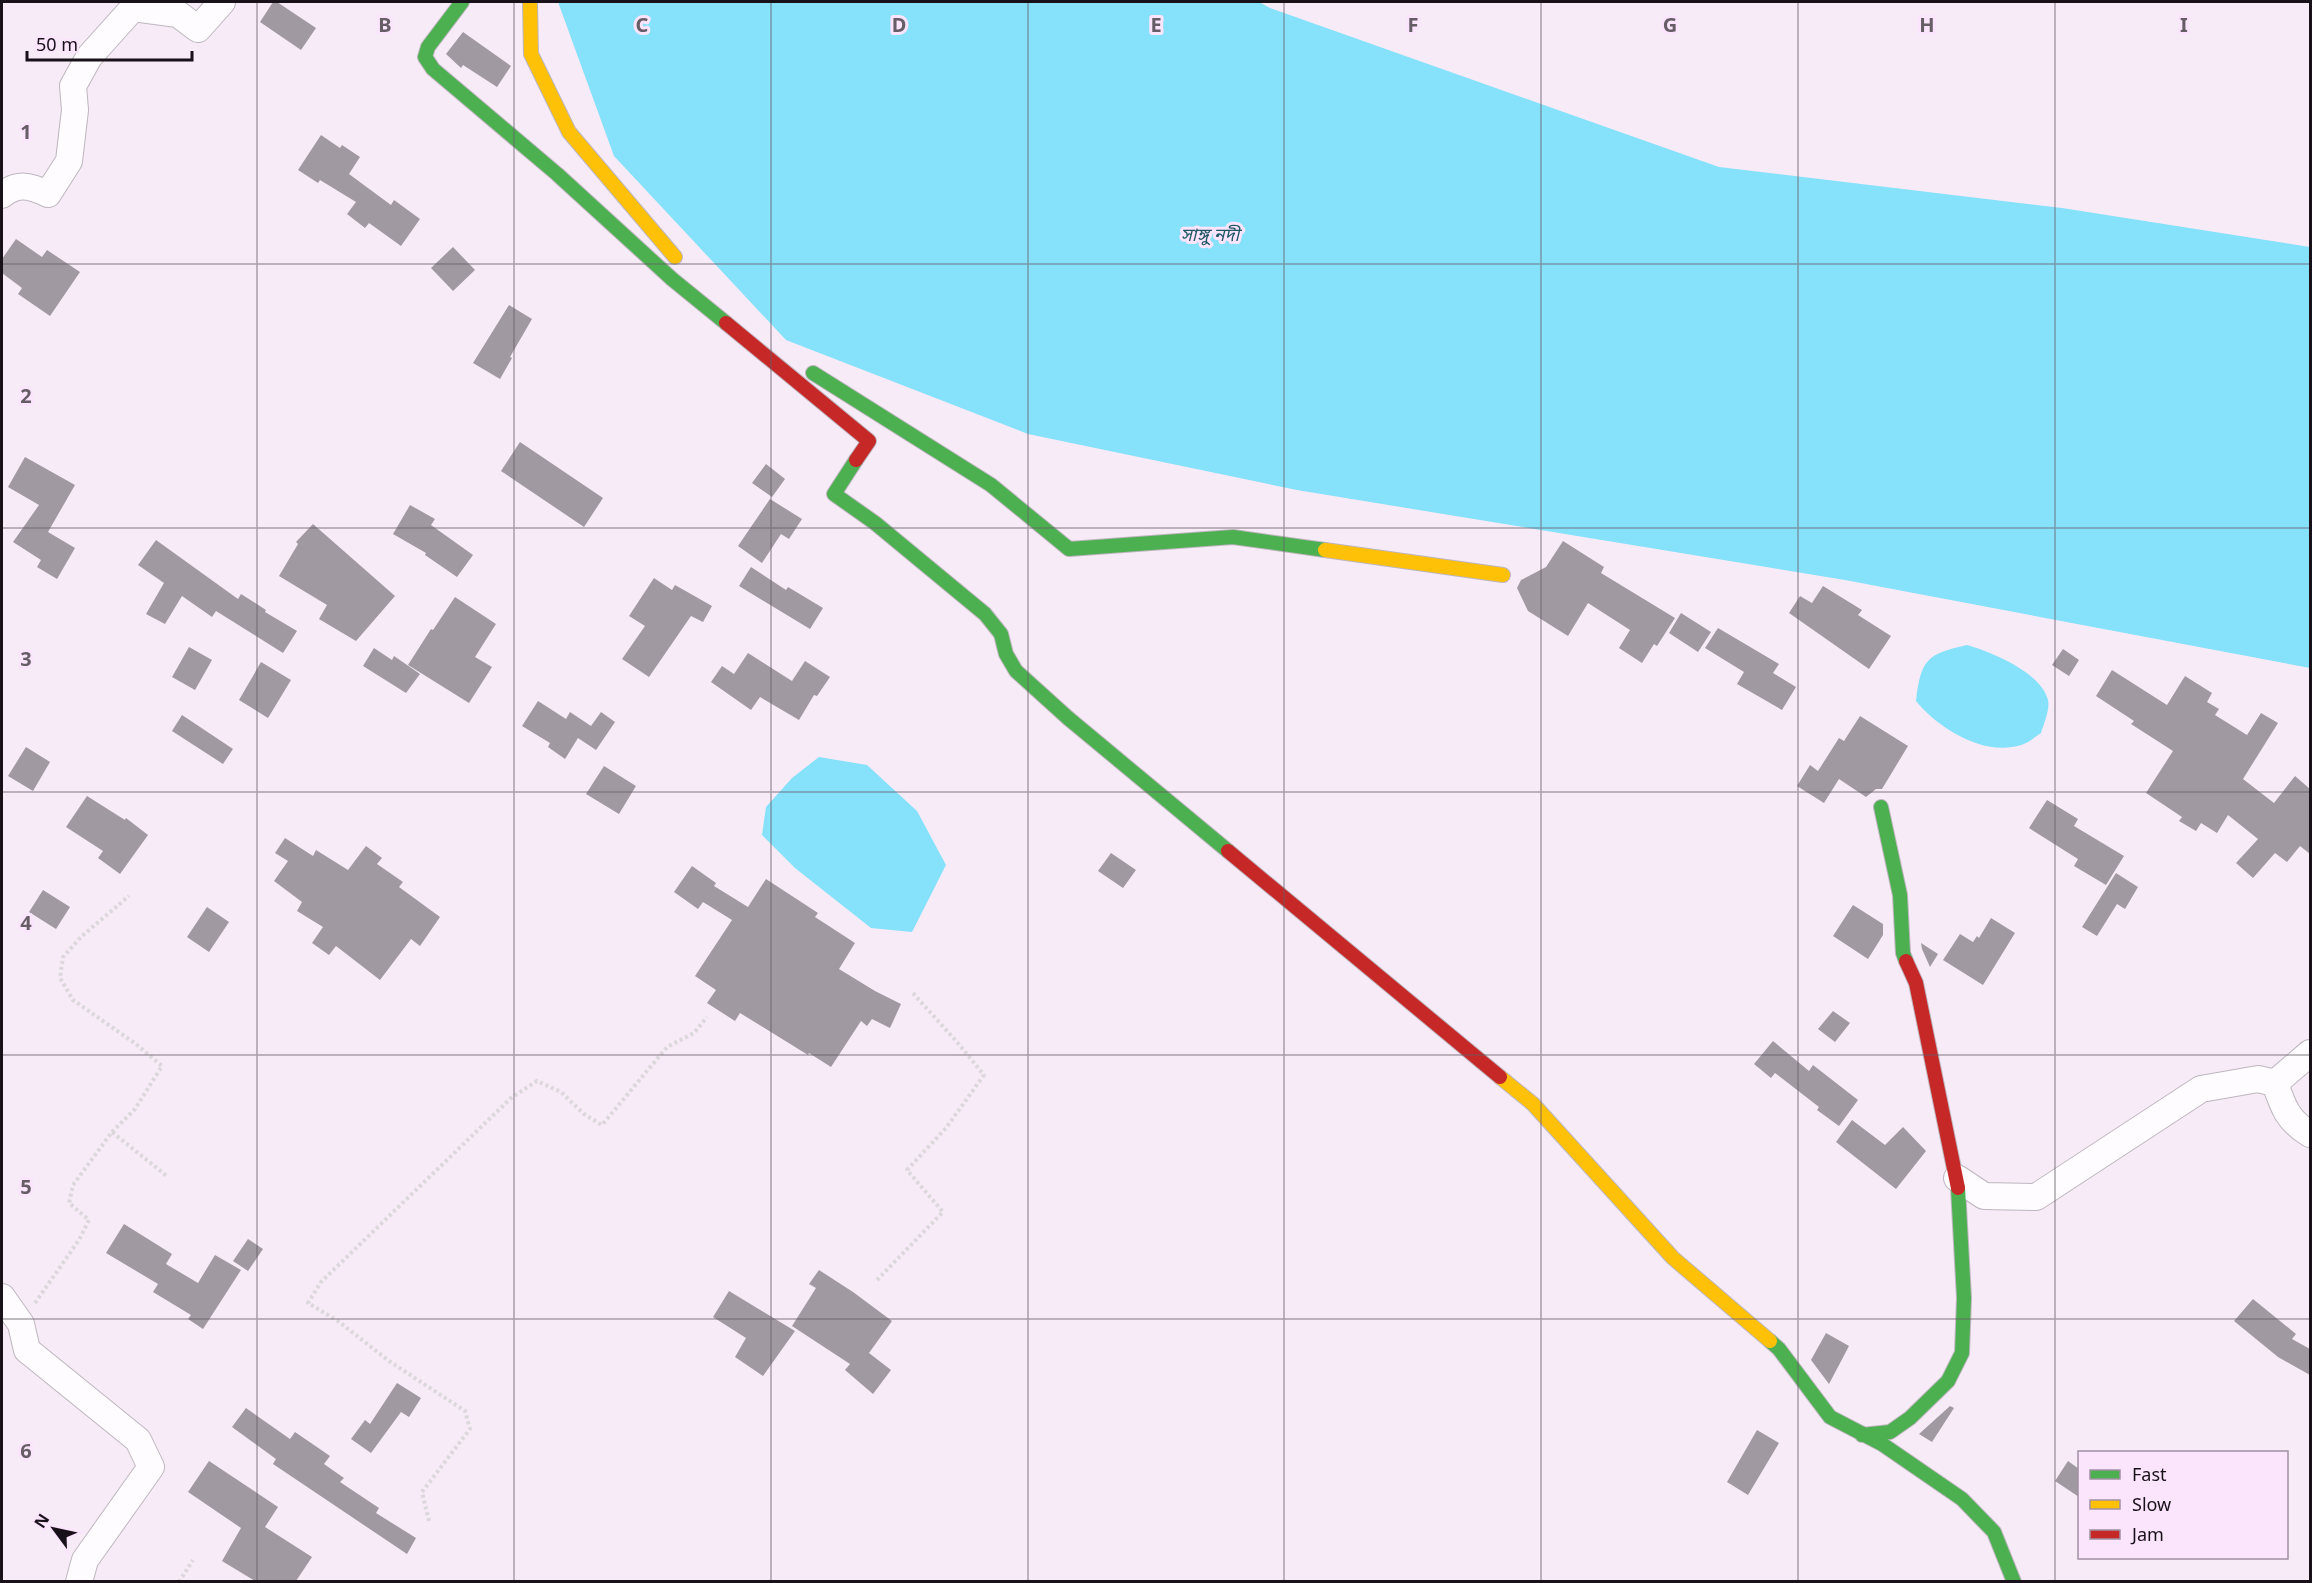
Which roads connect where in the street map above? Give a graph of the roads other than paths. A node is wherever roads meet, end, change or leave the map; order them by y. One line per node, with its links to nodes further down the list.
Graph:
1 (222, 2): 4 (street)
2 (462, 2): 14 (main road)
3 (530, 2): 5 (main road)
4 (2, 195)
5 (689, 269)
6 (802, 367): 7 (main road)
7 (1503, 575)
8 (1881, 807): 12 (main road)
9 (2310, 1053): 10 (street)
10 (2276, 1083): 11 (street); 12 (street)
11 (2310, 1134)
12 (1957, 1178): 14 (main road)
13 (2, 1297): 15 (street)
14 (1862, 1435): 16 (main road)
15 (79, 1581)
16 (2014, 1581)

